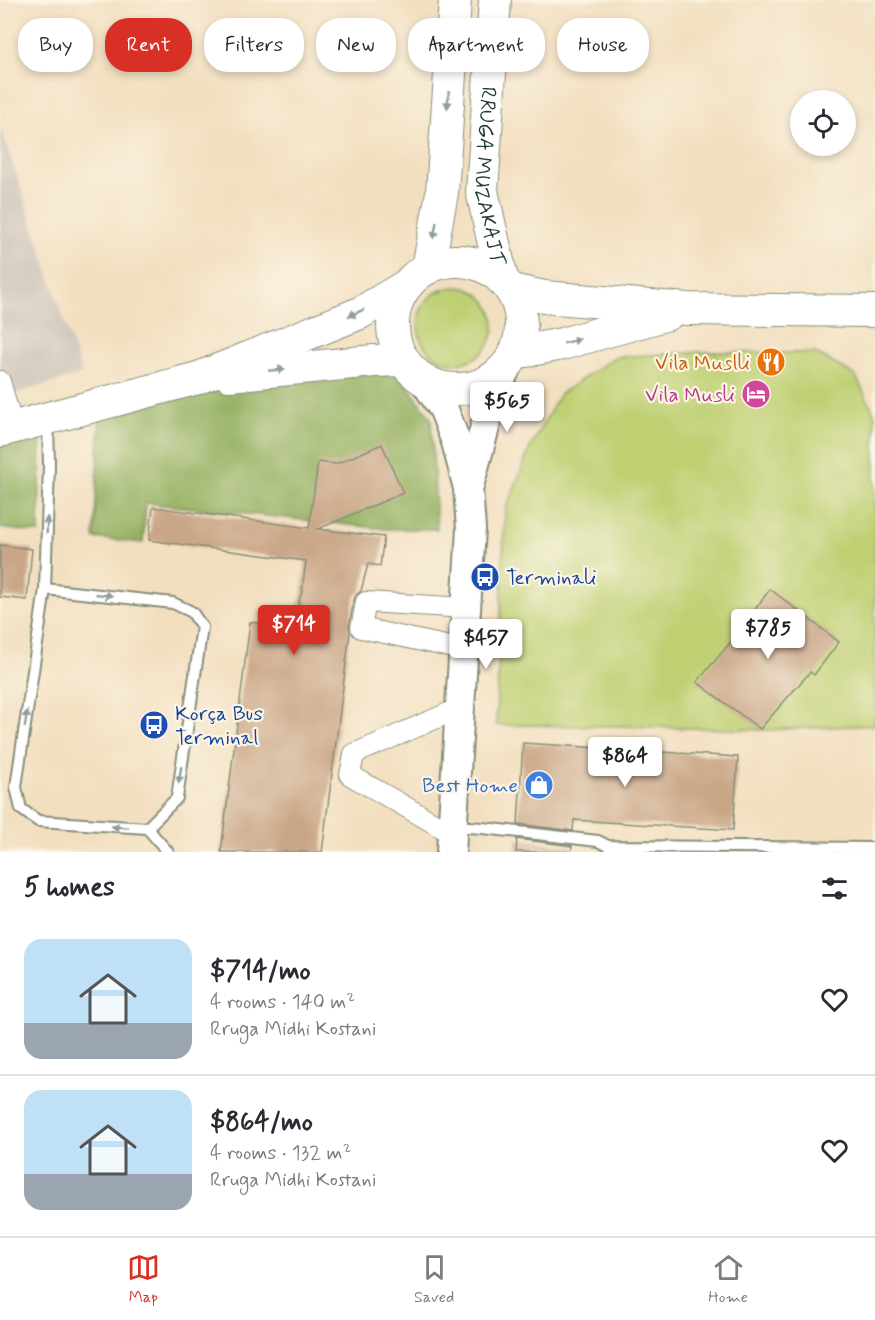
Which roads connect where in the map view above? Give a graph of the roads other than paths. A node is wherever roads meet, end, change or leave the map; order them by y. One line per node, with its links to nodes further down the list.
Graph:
1 (455, 0): 3 (main road, RRUGA MUZAKAJT, one-way to 3)
2 (495, 0): 4 (main road, RRUGA MUZAKAJT)
3 (417, 276): 4 (main road); 8 (main road); 9 (main road, one-way to 9)
4 (506, 284): 5 (main road); 7 (main road)
5 (687, 309): 6 (main road); 7 (main road, one-way to 5)
6 (875, 311)
7 (511, 359): 8 (main road); 13 (main road)
8 (413, 369): 9 (main road, one-way to 8); 13 (main road)
9 (198, 378): 11 (main road)
10 (0, 381): 12 (street)
11 (48, 418): 12 (main road); 14 (lane, one-way to 11)
12 (7, 430)
13 (468, 488): 15 (main road)
14 (45, 589): 18 (lane, one-way to 14); 18 (lane, one-way to 18)
15 (466, 608): 16 (main road); 16 (street)
16 (464, 650): 17 (main road)
17 (460, 708): 19 (main road); 19 (street)
18 (147, 828): 23 (lane)
19 (452, 838): 21 (lane)
20 (875, 848): 22 (lane)
21 (610, 849): 22 (lane)
22 (804, 850)
23 (168, 852)

